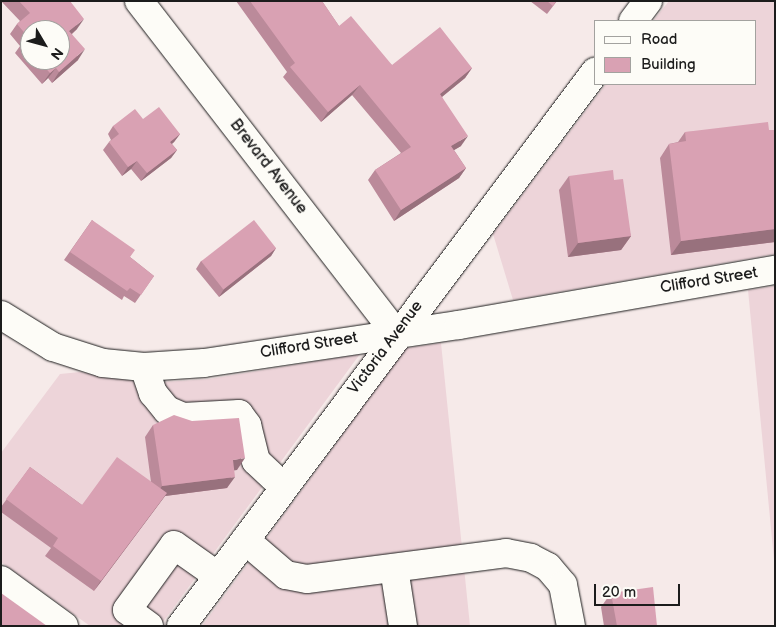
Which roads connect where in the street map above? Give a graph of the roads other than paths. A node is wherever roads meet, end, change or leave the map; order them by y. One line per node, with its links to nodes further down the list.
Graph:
1 (139, 1): 7 (street, Brevard Avenue)
2 (648, 1): 3 (street)
3 (634, 20)
4 (594, 73): 7 (street, Victoria Avenue)
5 (775, 270): 7 (street, Clifford Street)
6 (1, 315): 8 (street, Clifford Street)
7 (396, 333): 8 (street, Clifford Street); 9 (street, Victoria Avenue)
8 (144, 367): 9 (street)
9 (284, 487): 10 (street, Victoria Avenue)
10 (245, 540): 11 (street); 12 (street, Victoria Avenue)
11 (394, 568): 18 (street); 19 (street)
12 (218, 576): 14 (street); 17 (street, Victoria Avenue)
13 (1, 580): 15 (street)
14 (121, 618): 16 (street)
15 (64, 626)
16 (150, 626)
17 (182, 626)
18 (403, 626)
19 (571, 626)

